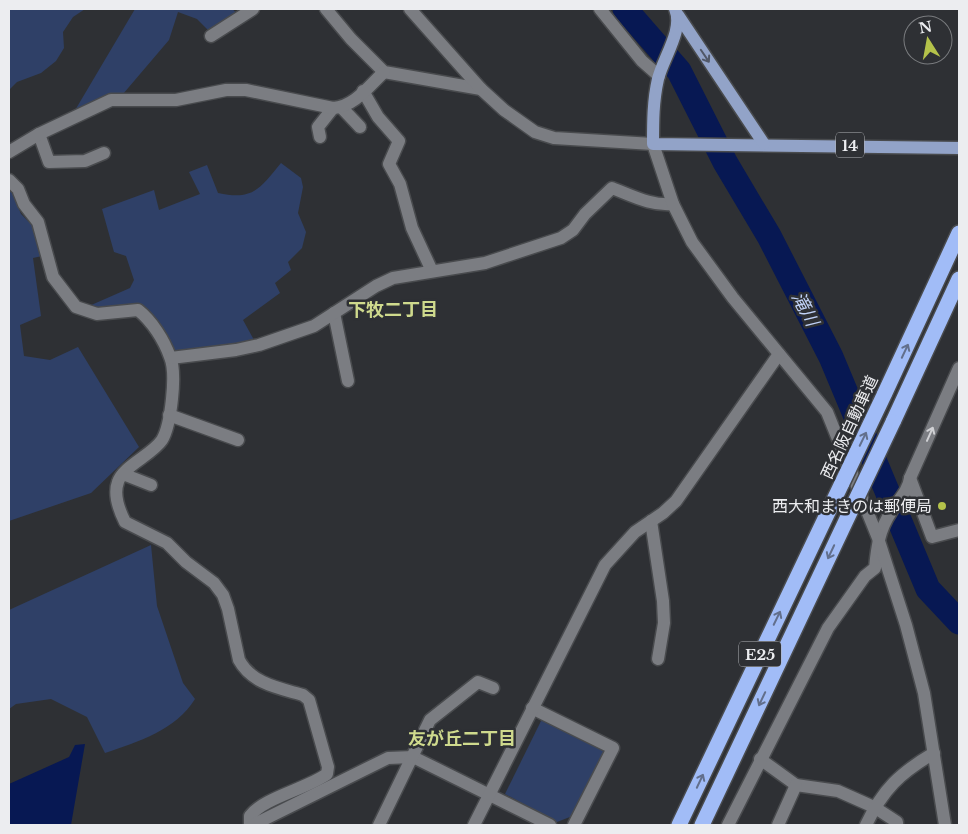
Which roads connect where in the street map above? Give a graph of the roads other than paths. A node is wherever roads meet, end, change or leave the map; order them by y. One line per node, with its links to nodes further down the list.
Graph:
1 (326, 9): 7 (street)
2 (410, 9): 9 (street)
3 (600, 9): 8 (street)
4 (245, 11): 6 (street)
5 (676, 12): 8 (main road); 16 (main road, one-way to 16)
6 (211, 36)
7 (384, 72): 9 (street); 10 (street)
8 (659, 76): 15 (main road)
9 (482, 89): 15 (street)
10 (363, 91): 11 (street); 23 (street)
11 (337, 108): 12 (street); 13 (street); 14 (street)
12 (360, 127)
13 (39, 134): 18 (street); 19 (street)
14 (320, 137)
15 (653, 144): 16 (main road, 14); 21 (street)
16 (764, 144): 17 (main road, 14)
17 (959, 147)
18 (9, 152)
19 (104, 153)
20 (9, 180): 27 (street)
21 (673, 204): 23 (street); 26 (street)
22 (959, 233): 52 (highway, 西名阪自動車道 / E25, one-way to 22, bridge)
23 (432, 271): 25 (street)
24 (959, 279): 53 (highway, E25, one-way to 53, bridge)
25 (334, 313): 27 (street); 29 (street)
26 (779, 354): 35 (street); 37 (street)
27 (171, 358): 30 (street)
28 (959, 368): 33 (street, one-way to 28)
29 (348, 381)
30 (169, 415): 31 (street); 32 (street)
31 (238, 440)
32 (123, 474): 34 (street); 47 (street)
33 (909, 483): 36 (street); 37 (street)
34 (151, 485)
35 (651, 521): 38 (street); 40 (street)
36 (959, 530)
37 (878, 538): 41 (street); 43 (street)
38 (658, 659)
39 (493, 688): 42 (street)
40 (532, 708): 45 (street); 51 (street)
41 (934, 753): 46 (street); 58 (street)
42 (413, 757): 45 (street); 47 (street); 48 (street)
43 (760, 759): 44 (street); 54 (street)
44 (796, 785): 46 (street); 55 (street)
45 (490, 794): 49 (street); 50 (street)
46 (874, 807): 56 (street); 57 (street)
47 (252, 825)
48 (379, 825)
49 (474, 825)
50 (550, 825)
51 (574, 825)
52 (680, 825)
53 (702, 825)
54 (728, 825)
55 (778, 825)
56 (866, 825)
57 (897, 825)
58 (945, 825)

